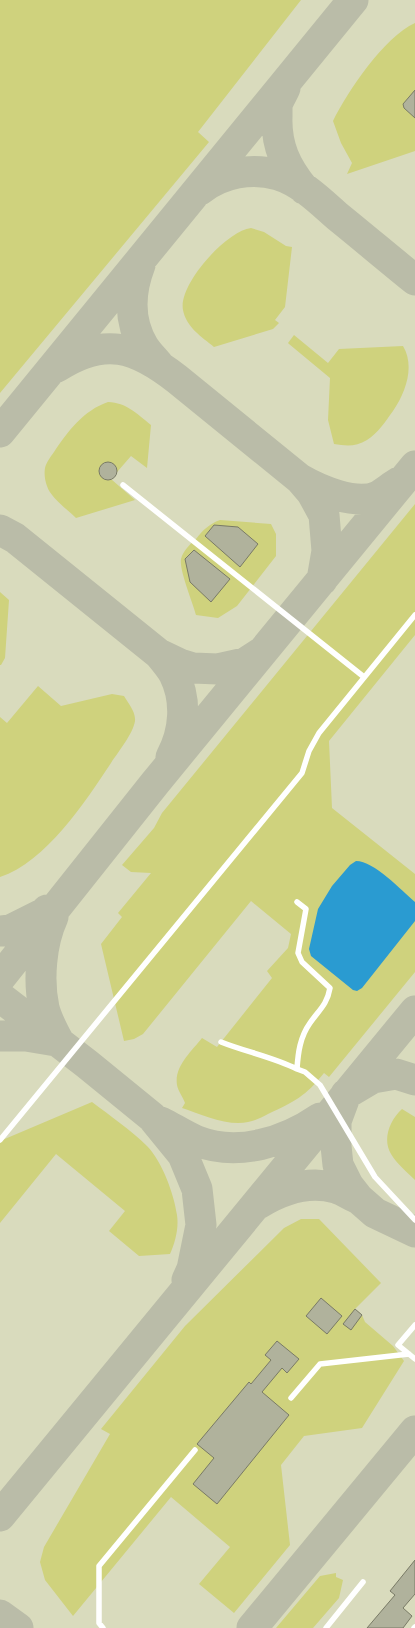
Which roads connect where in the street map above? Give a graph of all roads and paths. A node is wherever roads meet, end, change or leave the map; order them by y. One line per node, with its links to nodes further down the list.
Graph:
1 (123, 485): 3 (lane)
2 (415, 615): 3 (lane)
3 (364, 677): 7 (lane)
4 (298, 902): 6 (lane)
5 (220, 1042): 6 (lane)
6 (297, 1069): 8 (lane)
7 (0, 1140)
8 (415, 1220)
9 (415, 1325): 10 (lane)
10 (409, 1354): 11 (lane); 12 (lane)
11 (415, 1359)
12 (291, 1398)
13 (194, 1450): 15 (lane)
14 (363, 1582): 16 (lane)
15 (103, 1628)
16 (326, 1628)

